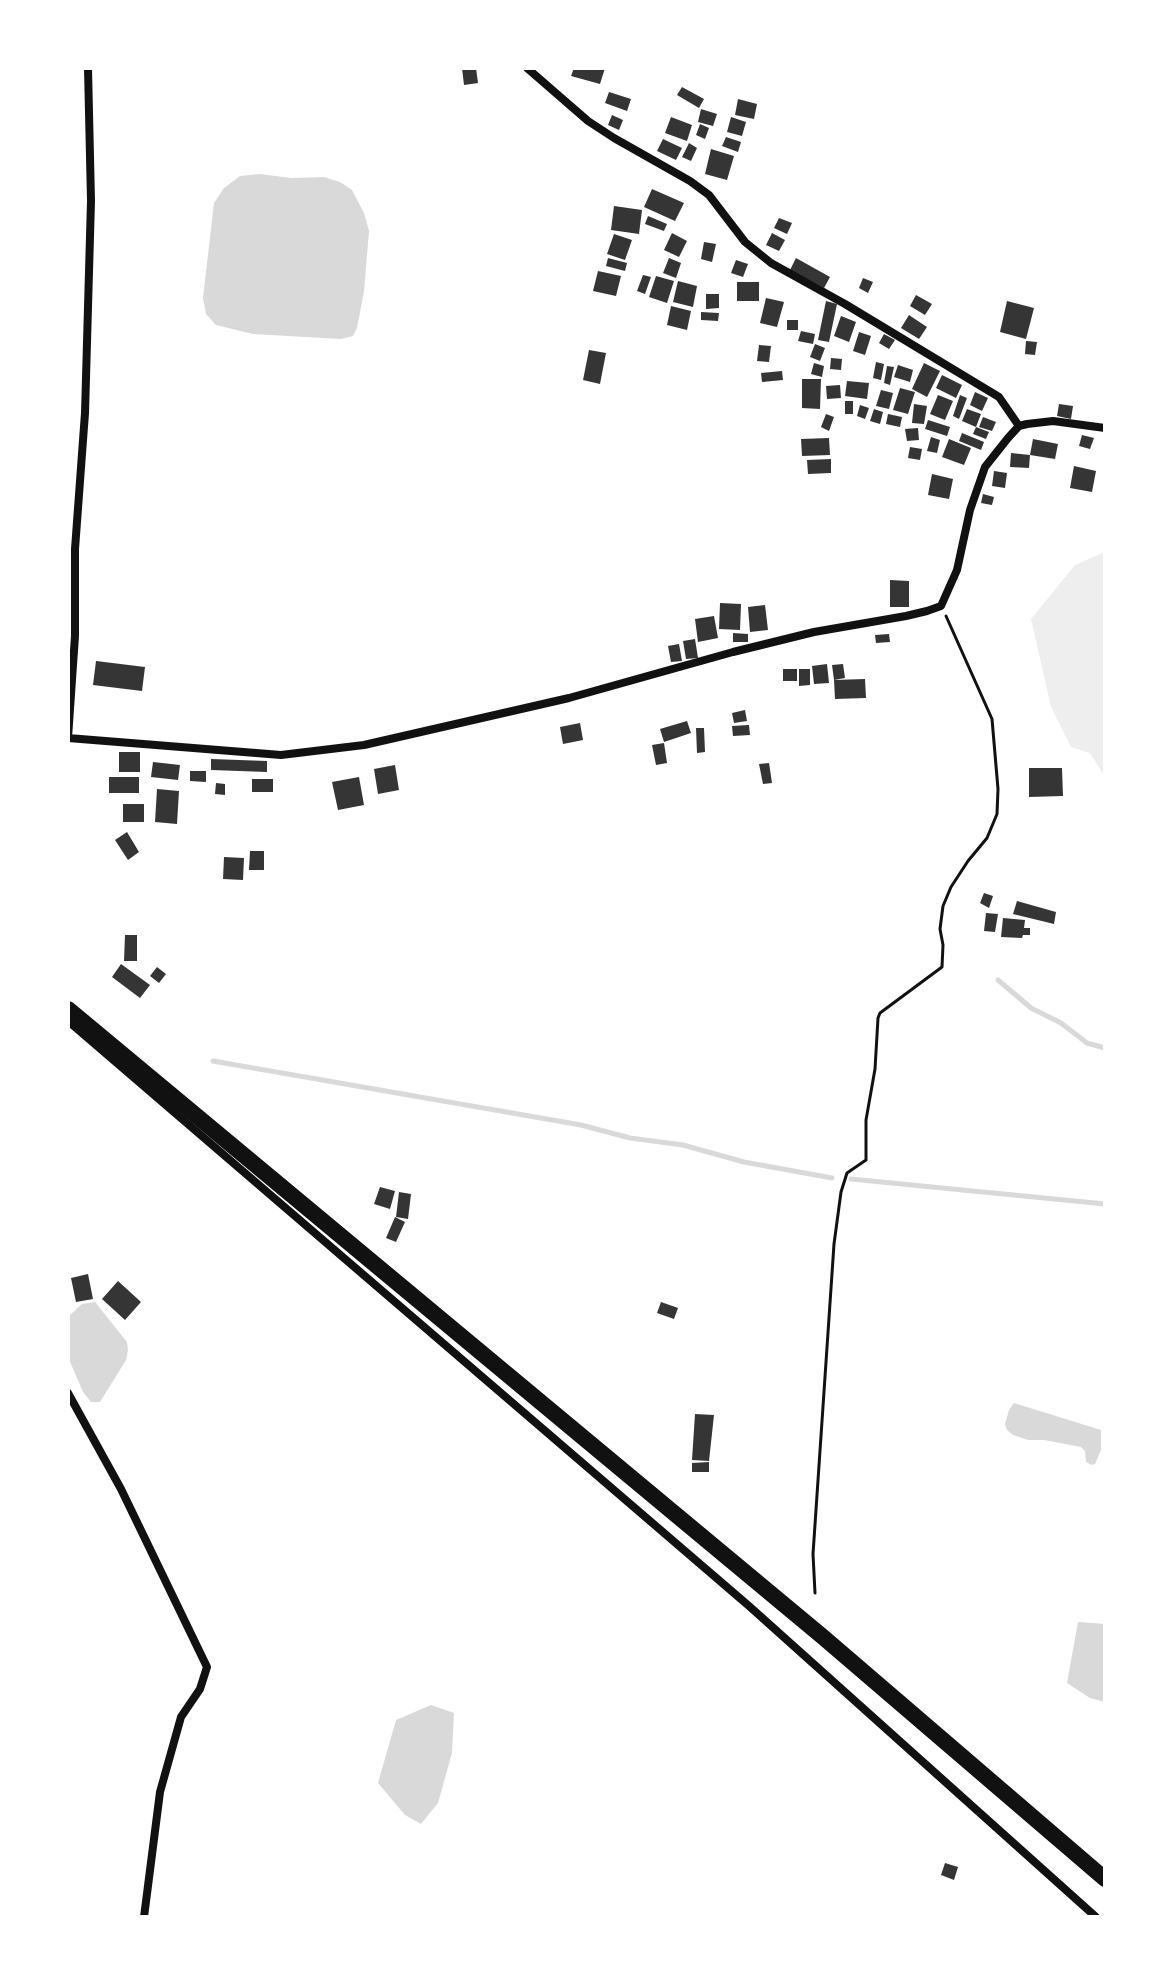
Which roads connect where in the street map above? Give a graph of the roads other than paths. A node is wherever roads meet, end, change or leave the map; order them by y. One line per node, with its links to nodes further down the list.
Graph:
1 (88, 68): 5 (street)
2 (527, 68): 3 (street)
3 (1019, 426): 4 (street); 5 (street)
4 (1105, 428)
5 (68, 738)
6 (68, 1009): 9 (highway)
7 (68, 1021): 11 (street)
8 (68, 1393): 10 (street)
9 (1105, 1879)
10 (144, 1917)
11 (1096, 1917)

